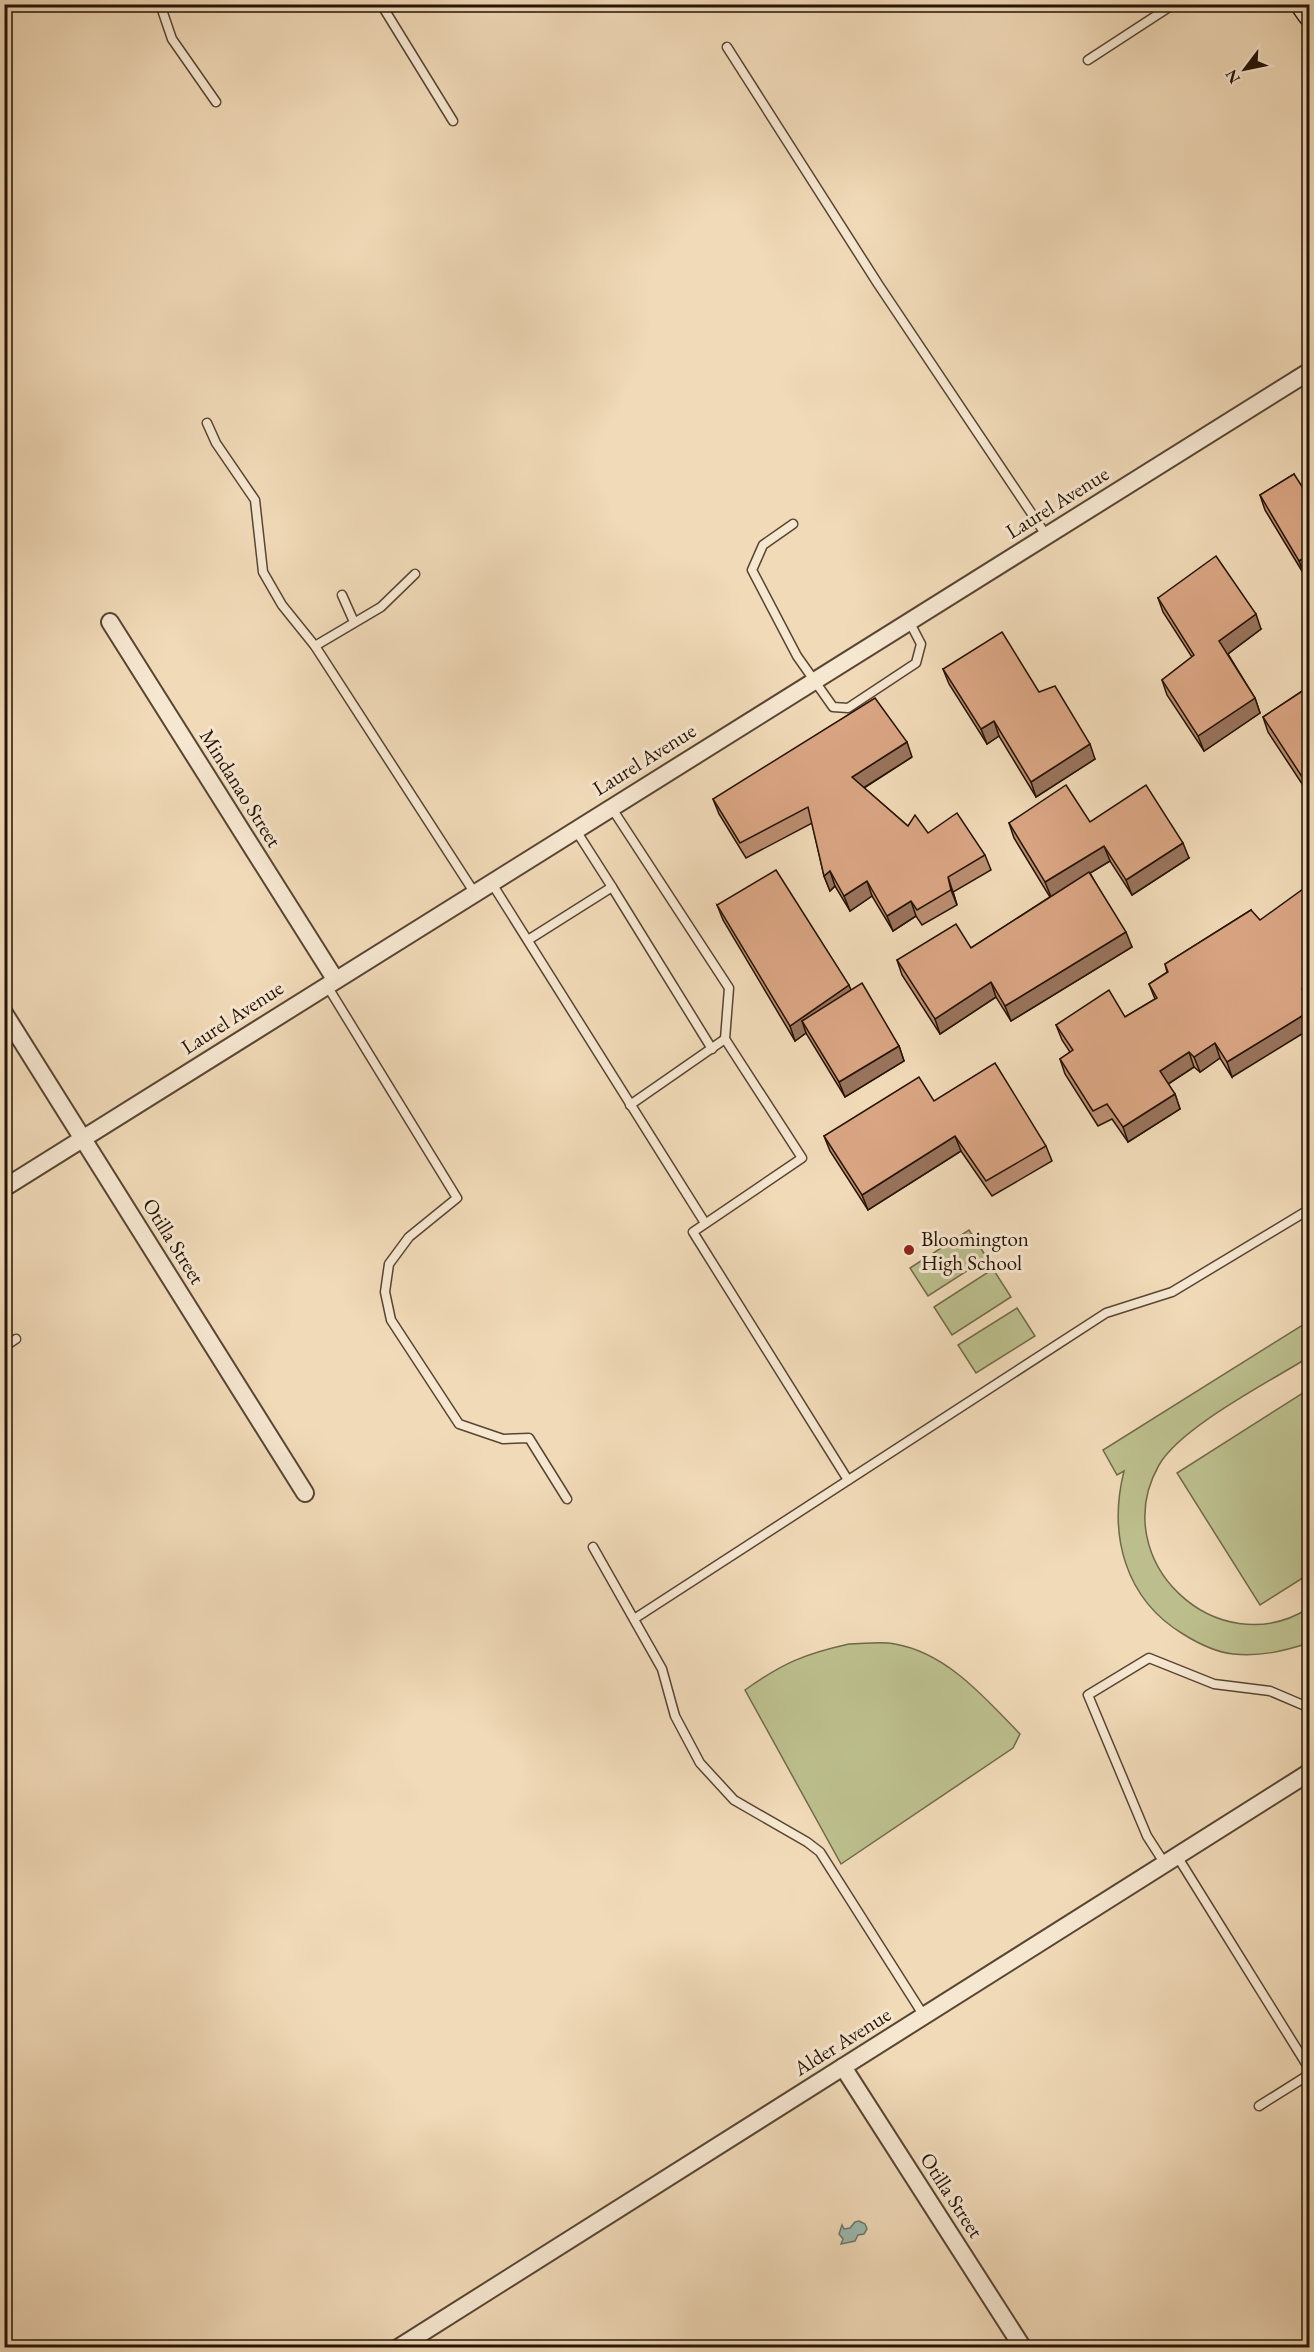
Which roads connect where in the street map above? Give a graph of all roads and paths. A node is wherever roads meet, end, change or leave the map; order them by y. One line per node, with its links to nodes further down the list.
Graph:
1 (160, 4): 8 (lane)
2 (381, 4): 9 (lane)
3 (1174, 4): 7 (lane)
4 (1304, 4): 5 (street)
5 (1310, 14)
6 (727, 47): 13 (lane)
7 (1088, 60)
8 (216, 102)
9 (453, 121)
10 (1310, 371): 13 (street, Laurel Avenue)
11 (207, 423): 19 (lane)
12 (793, 524): 20 (lane)
13 (1046, 535): 17 (street, Laurel Avenue)
14 (414, 574): 16 (lane)
15 (342, 595): 16 (lane)
16 (354, 621): 19 (lane)
17 (909, 621): 20 (street, Laurel Avenue); 20 (lane)
18 (110, 622): 27 (street, Mindanao Street)
19 (315, 646): 25 (lane)
20 (814, 680): 21 (street, Laurel Avenue)
21 (611, 807): 22 (street, Laurel Avenue); 29 (lane)
22 (575, 829): 23 (street, Laurel Avenue); 24 (lane)
23 (491, 882): 25 (street, Laurel Avenue); 26 (lane)
24 (612, 887): 26 (lane); 30 (lane)
25 (474, 892): 27 (street, Laurel Avenue)
26 (528, 940): 31 (lane)
27 (330, 982): 32 (street, Laurel Avenue); 40 (lane)
28 (4, 1013): 32 (street, Otilla Street)
29 (725, 1040): 30 (lane); 35 (lane)
30 (712, 1048): 31 (lane)
31 (630, 1105): 35 (lane)
32 (84, 1139): 33 (street, Laurel Avenue); 39 (street, Otilla Street)
33 (4, 1188)
34 (1310, 1209): 38 (lane)
35 (705, 1223): 38 (lane)
36 (16, 1339): 37 (lane)
37 (4, 1347)
38 (848, 1480): 42 (lane)
39 (305, 1493)
40 (567, 1499)
41 (593, 1547): 42 (lane)
42 (634, 1619): 46 (lane)
43 (1310, 1708): 45 (lane)
44 (1310, 1772): 45 (street, Alder Avenue)
45 (1171, 1860): 46 (street, Alder Avenue); 48 (lane)
46 (924, 2016): 47 (street, Alder Avenue)
47 (843, 2067): 50 (street, Alder Avenue); 51 (street, Otilla Street)
48 (1310, 2072): 49 (lane)
49 (1259, 2106)
50 (398, 2348)
51 (1023, 2348)

